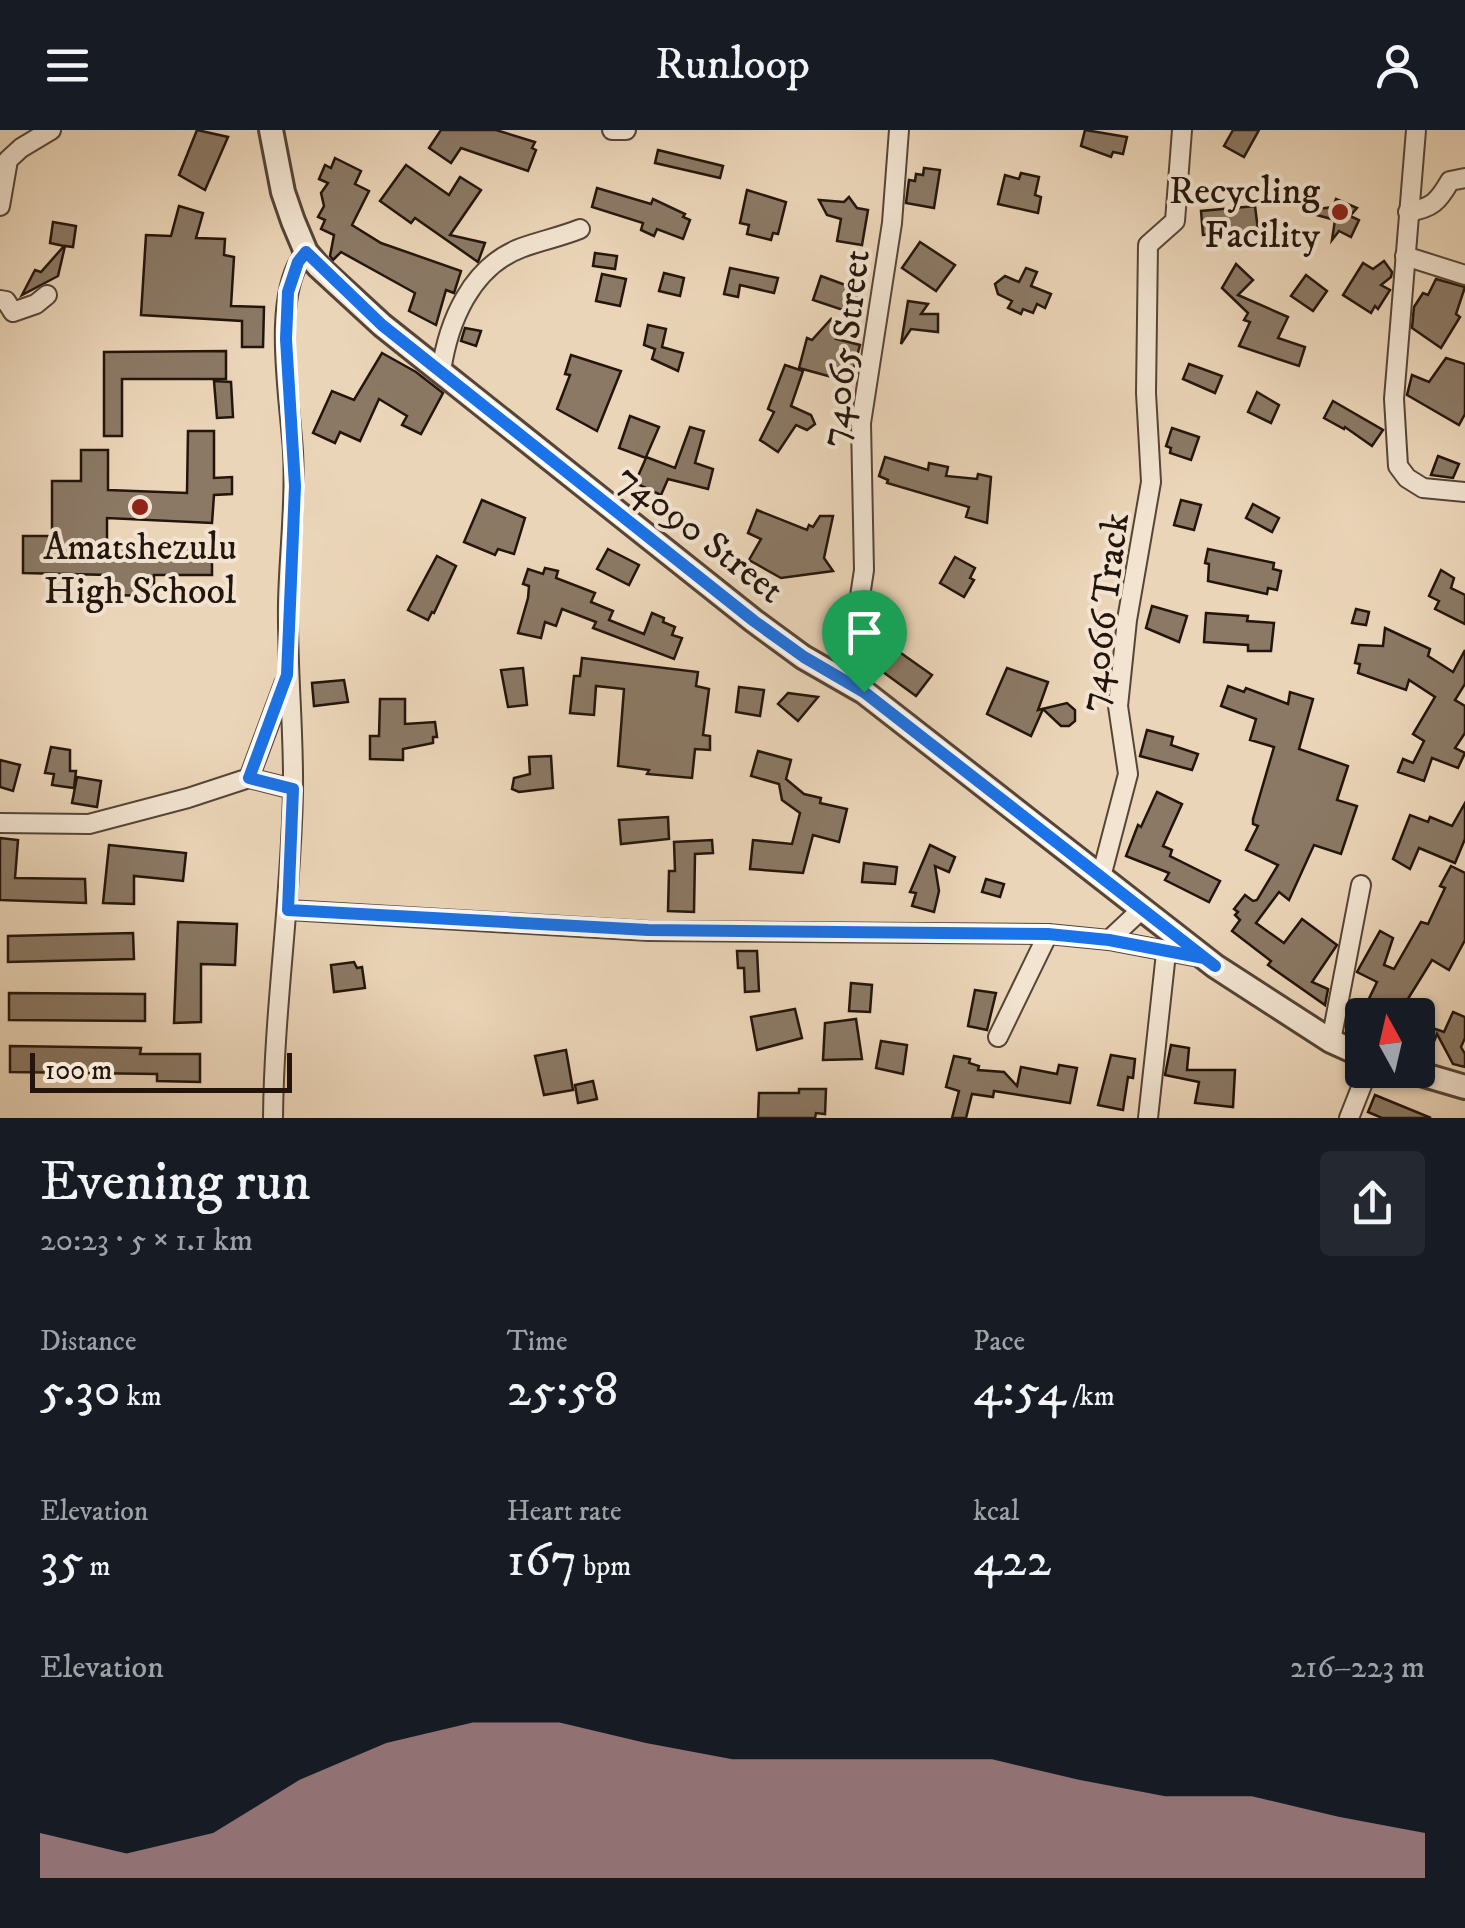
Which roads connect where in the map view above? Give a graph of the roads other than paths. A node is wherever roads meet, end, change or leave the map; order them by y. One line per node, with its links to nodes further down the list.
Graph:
1 (51, 130): 9 (street)
2 (271, 130): 12 (street)
3 (612, 130): 4 (street)
4 (626, 130)
5 (899, 130): 20 (street, 74065 Street)
6 (1182, 130): 24 (street, 74066 Track)
7 (1416, 130): 10 (street)
8 (1465, 178): 10 (street)
9 (0, 206)
10 (1408, 212): 13 (street)
11 (580, 229): 17 (street)
12 (306, 252): 17 (street, 74090 Street); 19 (street)
13 (1405, 256): 14 (street); 18 (street)
14 (1465, 275)
15 (47, 295): 16 (street)
16 (0, 300)
17 (441, 372): 20 (street, 74090 Street)
18 (1465, 492)
19 (287, 675): 21 (street); 22 (street)
20 (864, 692): 24 (street, 74090 Street)
21 (249, 778): 22 (street); 23 (street)
22 (293, 789): 27 (street)
23 (0, 822)
24 (1100, 877): 26 (street, 74090 Street)
25 (1362, 885): 33 (street)
26 (1142, 909): 29 (street); 31 (street, 74090 Street)
27 (288, 910): 28 (street); 38 (street)
28 (1048, 934): 29 (street); 32 (street)
29 (1109, 940): 30 (street)
30 (1166, 953): 31 (street); 39 (street)
31 (1215, 966): 33 (street, 74090 Street)
32 (998, 1038)
33 (1331, 1041): 34 (street, 74090 Street)
34 (1345, 1047)
35 (1435, 1078): 36 (street)
36 (1465, 1087)
37 (1361, 1088): 40 (street)
38 (274, 1118)
39 (1148, 1118)
40 (1349, 1118)

